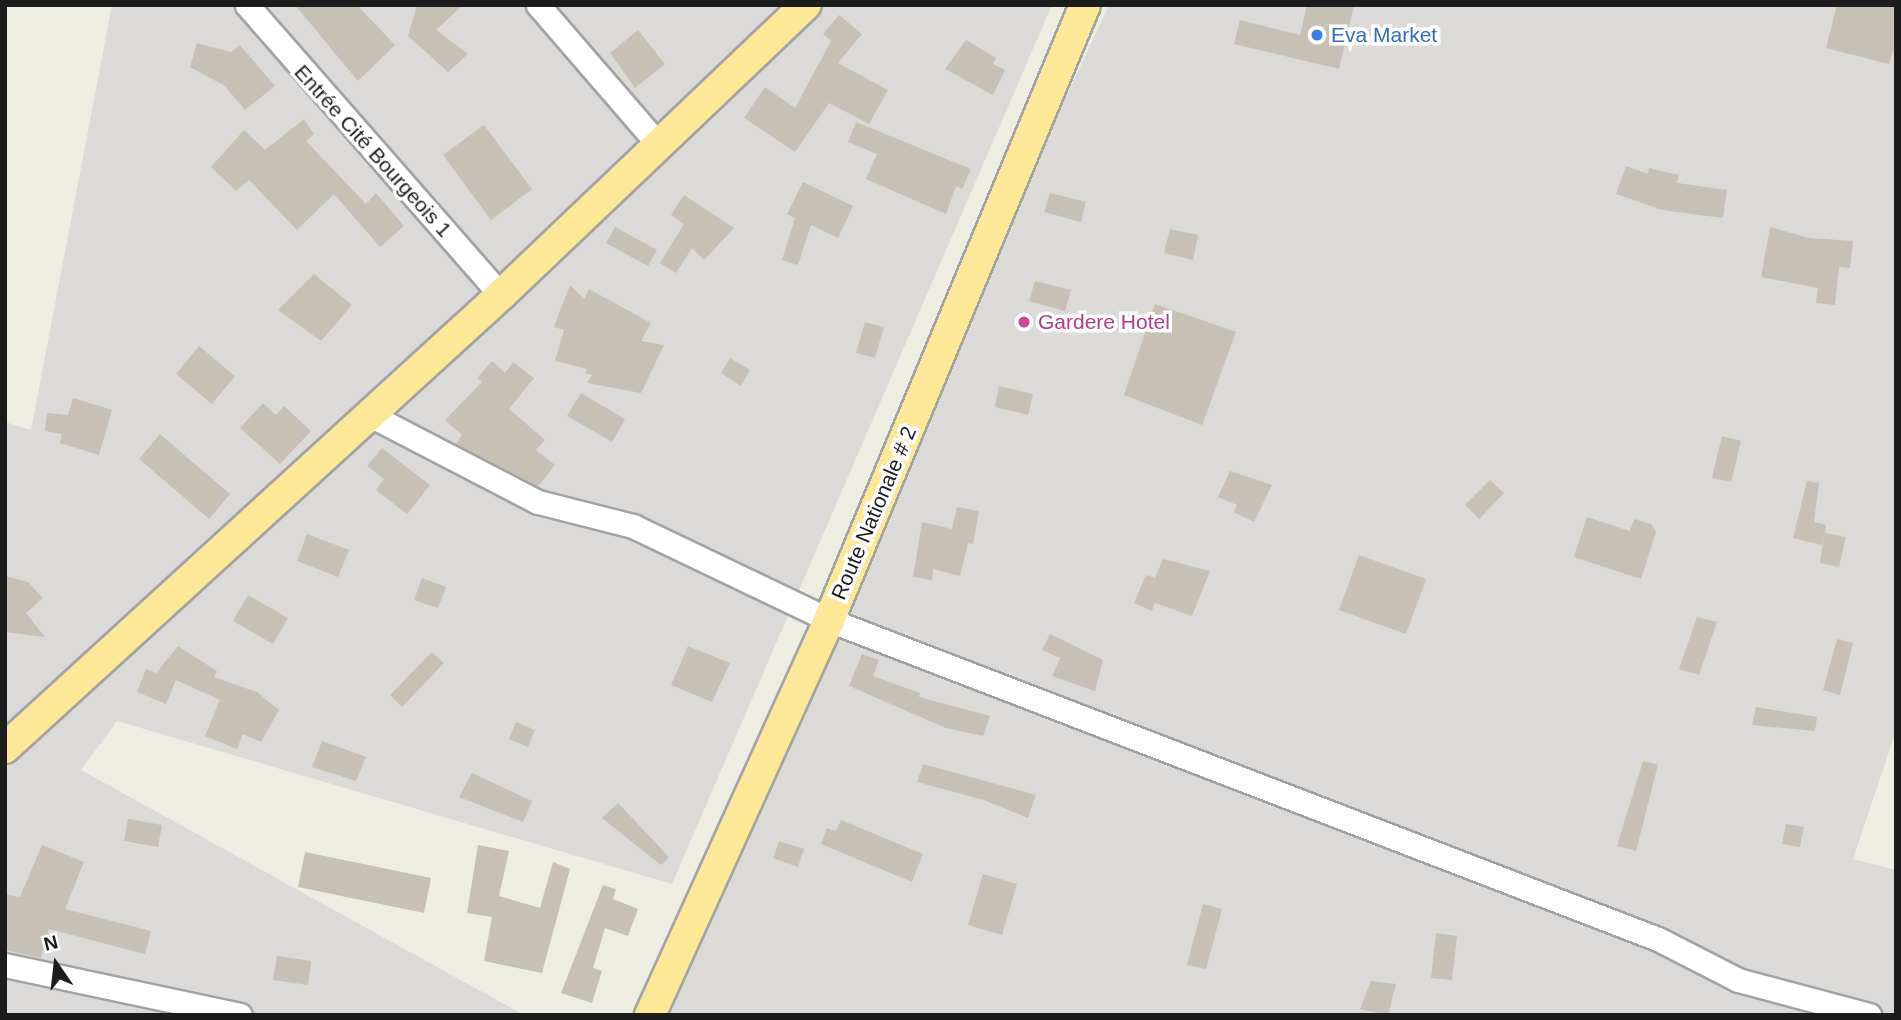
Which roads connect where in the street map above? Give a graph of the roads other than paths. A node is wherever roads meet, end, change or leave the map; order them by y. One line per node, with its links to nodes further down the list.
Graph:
1 (247, 5): 6 (street, Entrée Cité Bourgeois 1)
2 (538, 5): 5 (street)
3 (806, 5): 5 (main road)
4 (1085, 5): 8 (main road, Route Nationale # 2)
5 (659, 145): 6 (main road)
6 (501, 295): 7 (main road)
7 (370, 415): 8 (street); 9 (main road)
8 (829, 620): 12 (main road, Route Nationale # 2); 13 (street)
9 (5, 748)
10 (5, 965): 11 (street)
11 (240, 1015)
12 (650, 1015)
13 (1869, 1015)

